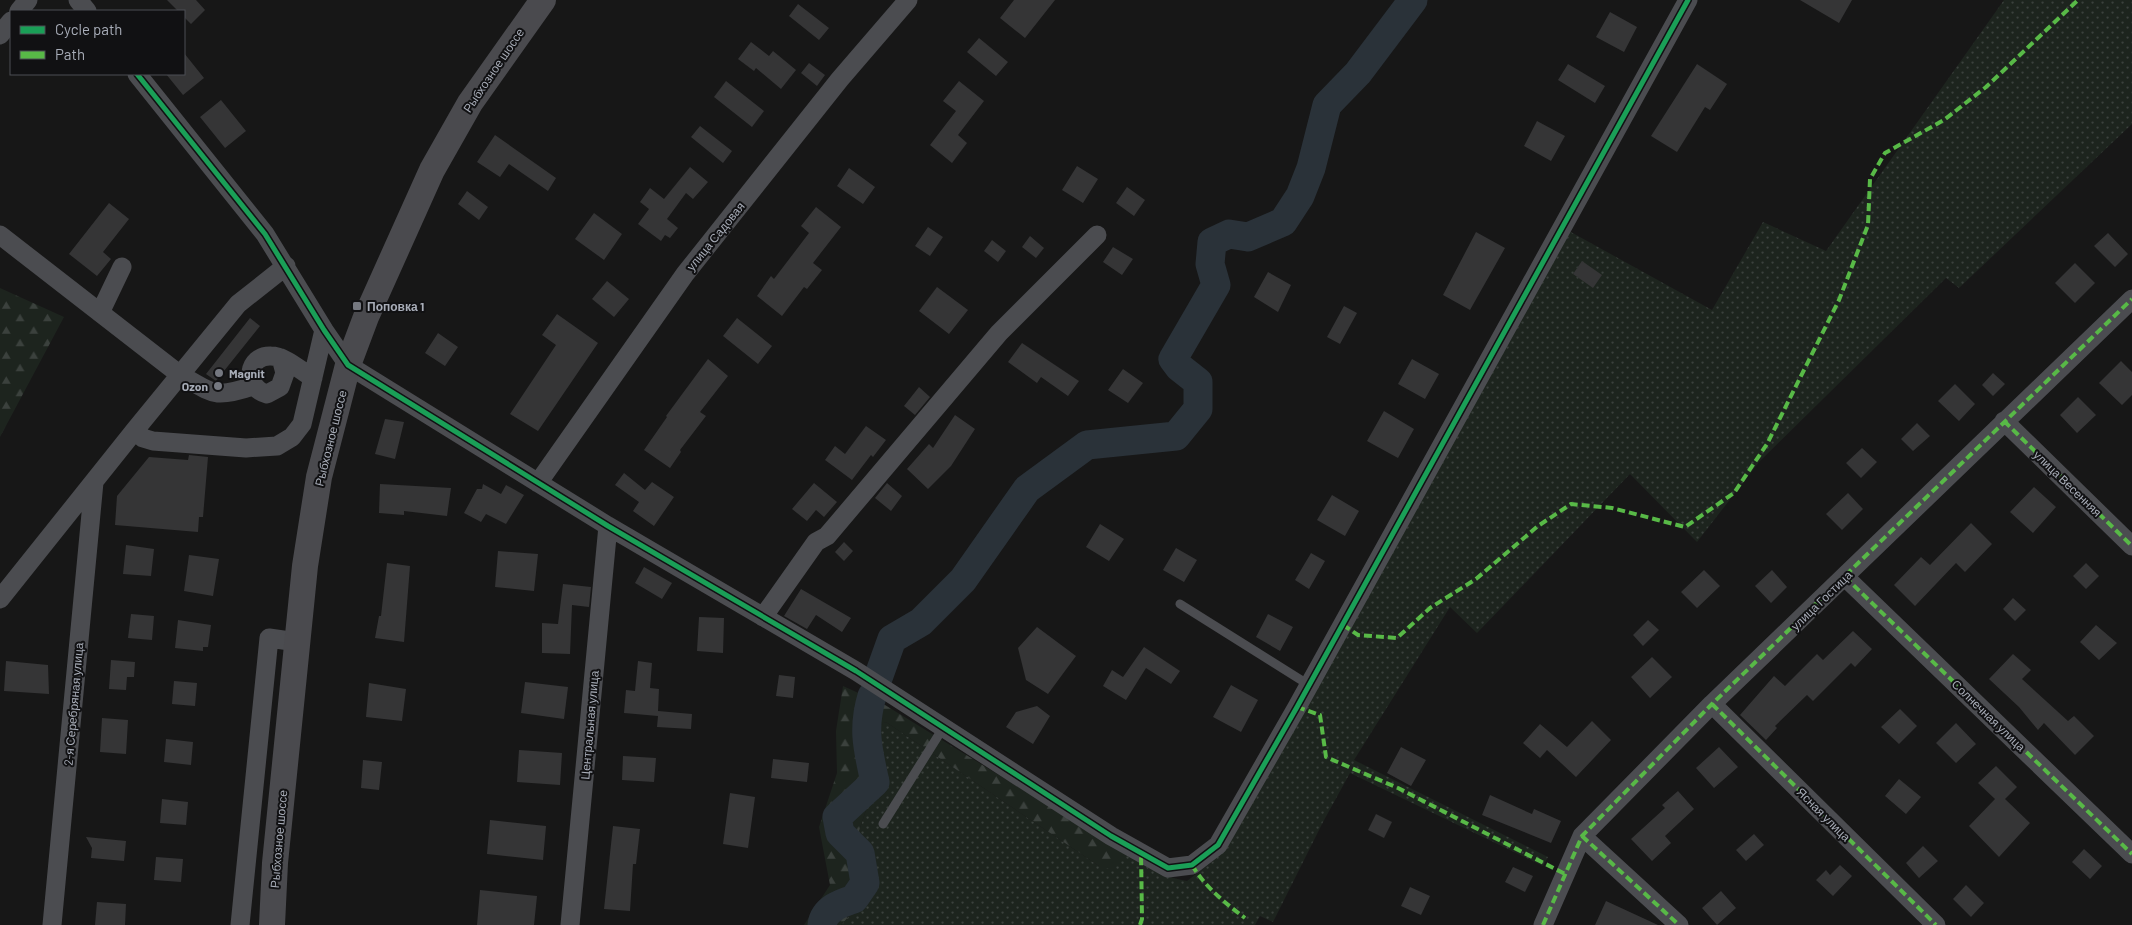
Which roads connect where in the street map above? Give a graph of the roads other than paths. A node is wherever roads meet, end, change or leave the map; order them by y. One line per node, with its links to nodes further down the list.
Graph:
1 (28, 0): 5 (street)
2 (543, 0): 17 (street, Рыбхозное шоссе)
3 (908, 0): 24 (street, улица Садовая)
4 (1688, 0): 32 (street)
5 (20, 10)
6 (10, 22): 7 (street)
7 (0, 34)
8 (138, 75): 11 (street)
9 (0, 235): 14 (street)
10 (1097, 235): 30 (street)
11 (286, 266): 15 (street); 18 (street)
12 (122, 268): 14 (street)
13 (2132, 299): 21 (street, улица Гостица)
14 (100, 313): 18 (street)
15 (324, 330): 17 (street); 19 (street)
16 (281, 358): 19 (street); 20 (street); 20 (street)
17 (348, 365): 24 (street); 31 (street, Рыбхозное шоссе)
18 (179, 374): 20 (street); 22 (street)
19 (313, 378): 22 (street)
20 (253, 386)
21 (2004, 421): 26 (street, улица Весенняя); 27 (street, улица Гостица)
22 (135, 430): 23 (street)
23 (94, 482): 28 (street); 38 (street, 2-я Серебряная улица)
24 (538, 483): 25 (street)
25 (608, 526): 30 (street); 41 (street, Центральная улица)
26 (2132, 546)
27 (1845, 577): 33 (street, улица Гостица); 37 (street, Солнечная улица)
28 (0, 599)
29 (1180, 604): 32 (lane)
30 (763, 617): 34 (street)
31 (297, 642): 39 (street); 40 (street, Рыбхозное шоссе)
32 (1309, 685): 34 (street)
33 (1712, 704): 36 (street, улица Гостица); 44 (street, Ясная улица)
34 (944, 728): 35 (lane)
35 (883, 824)
36 (1582, 836): 42 (street, улица Гостица); 43 (street)
37 (2132, 854)
38 (52, 925)
39 (240, 925)
40 (272, 925)
41 (570, 925)
42 (1543, 925)
43 (1679, 925)
44 (1936, 925)

